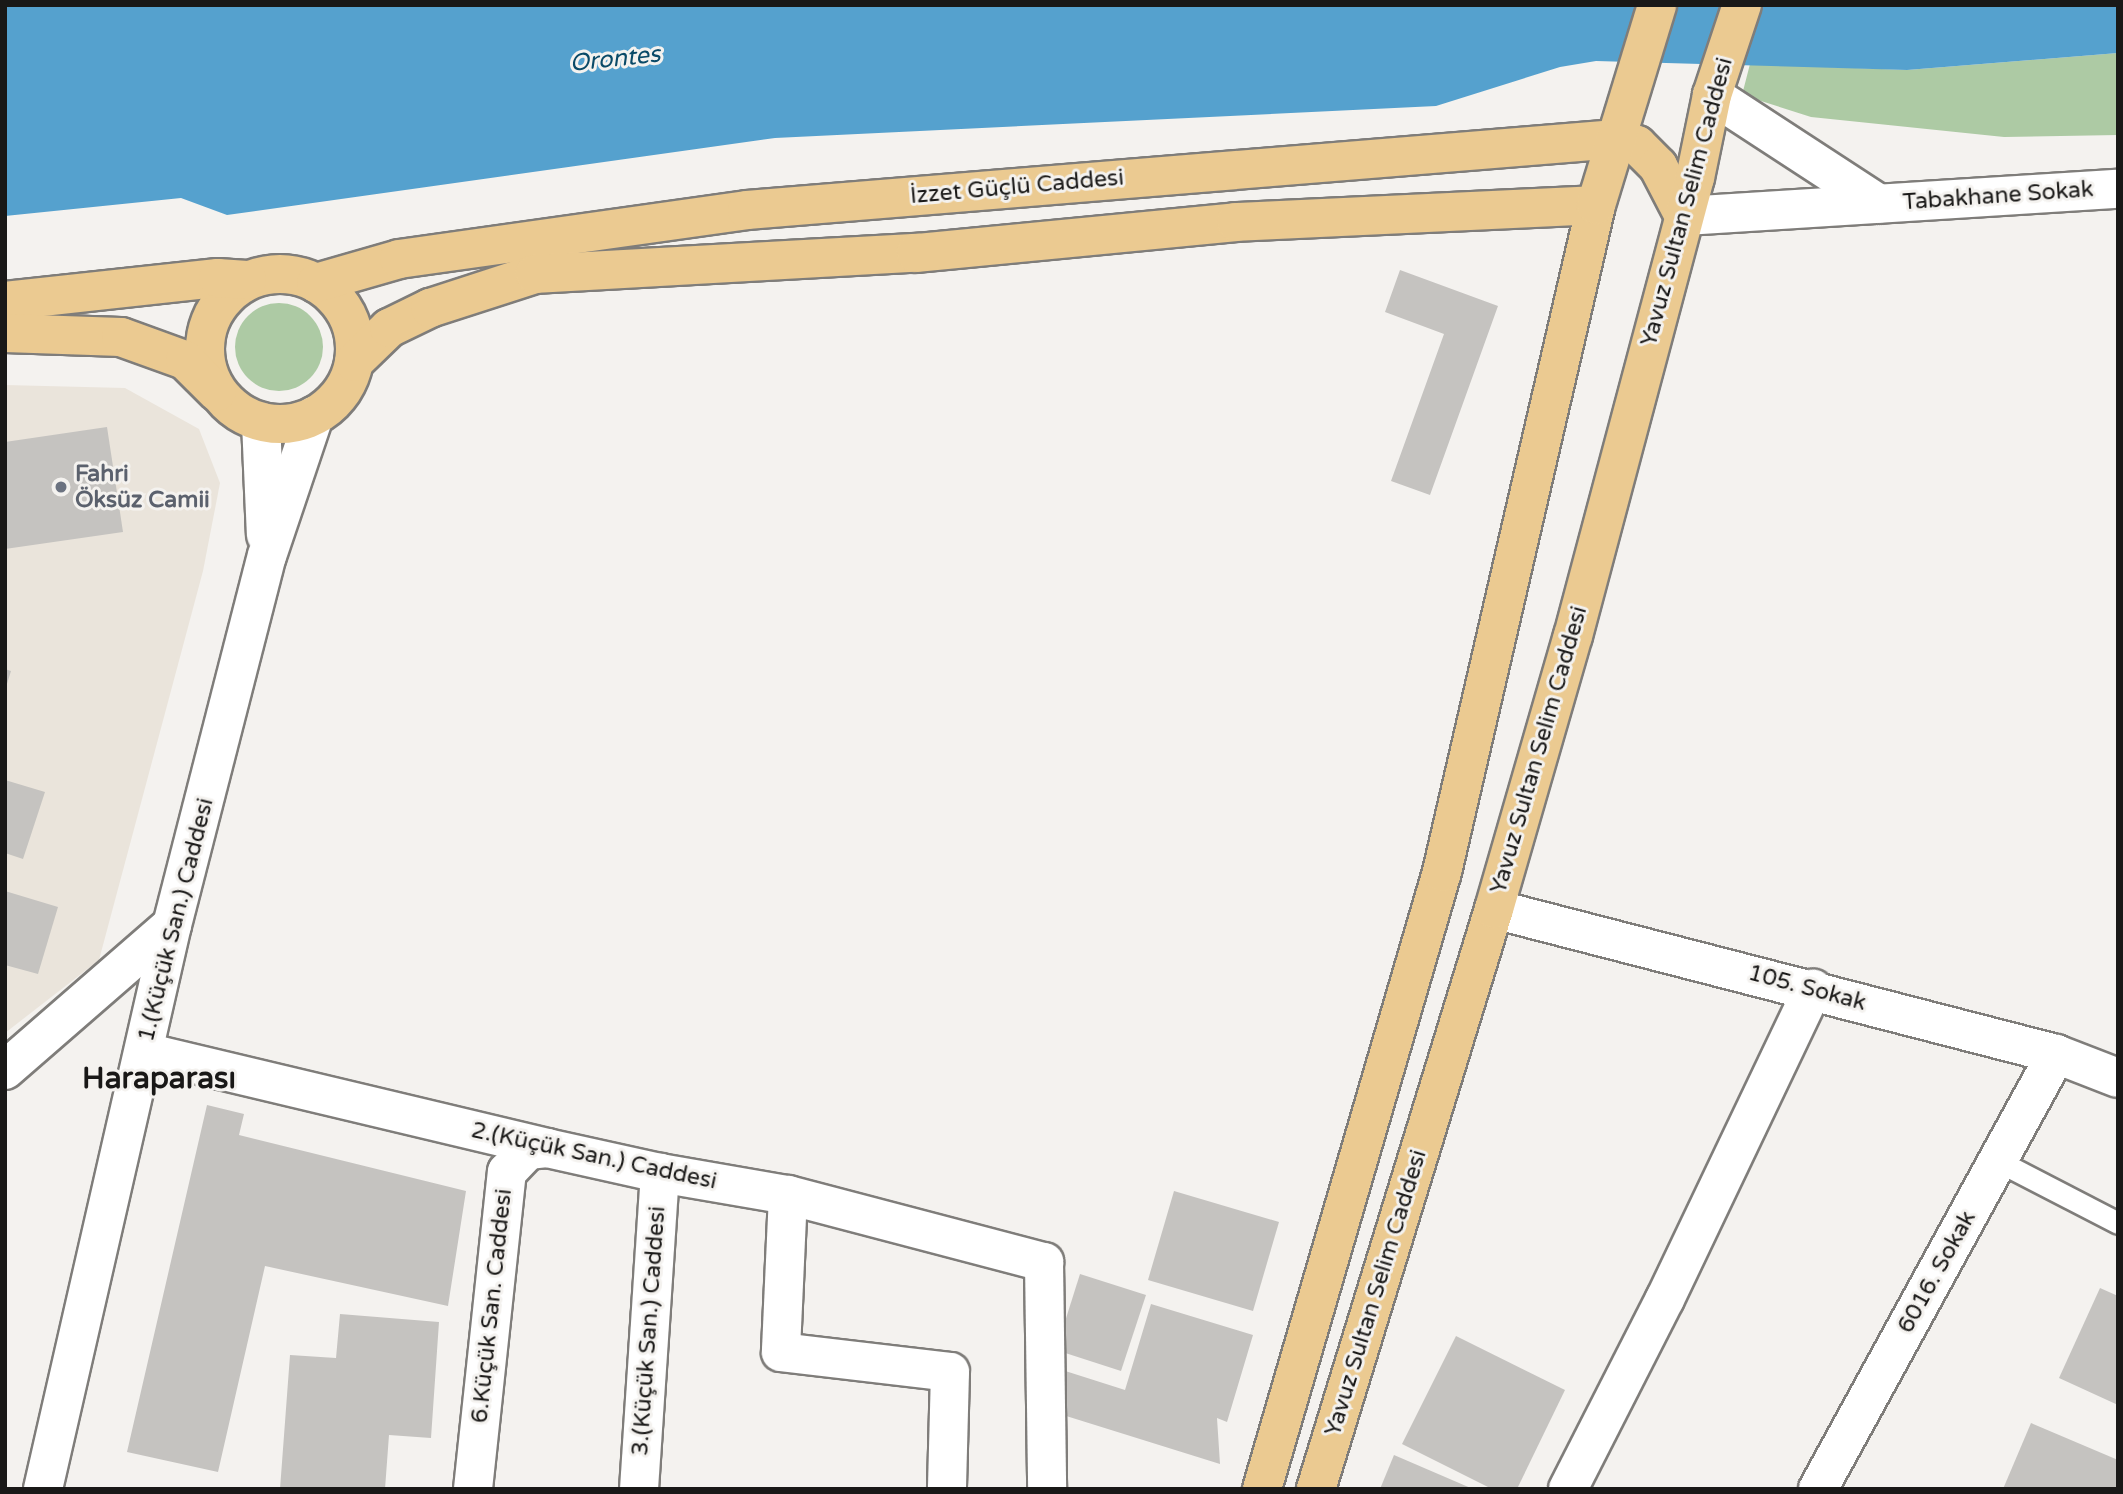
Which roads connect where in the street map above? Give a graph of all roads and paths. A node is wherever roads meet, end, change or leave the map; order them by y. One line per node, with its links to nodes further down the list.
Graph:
1 (1657, 5): 4 (main road)
2 (1742, 5): 3 (main road, Yavuz Sultan Selim Caddesi)
3 (1715, 87): 6 (street, Tabakhane Sokak); 8 (main road, Yavuz Sultan Selim Caddesi)
4 (1616, 139): 7 (main road); 8 (main road); 10 (main road, İzzet Güçlü Caddesi)
5 (2118, 189): 6 (street, Tabakhane Sokak)
6 (1879, 204): 8 (street, Tabakhane Sokak)
7 (1597, 205): 13 (main road); 35 (main road)
8 (1684, 216): 18 (main road, Yavuz Sultan Selim Caddesi)
9 (247, 280): 10 (main road); 11 (main road); 14 (main road)
10 (316, 283): 13 (main road)
11 (5, 301)
12 (5, 333): 14 (main road)
13 (354, 362): 15 (main road)
14 (225, 400): 16 (main road)
15 (314, 416): 16 (main road); 17 (street, 1.(Küçük San.) Caddesi)
16 (261, 422): 17 (street, 1.(Küçük San.) Caddesi)
17 (267, 556): 19 (street, 1.(Küçük San.) Caddesi)
18 (1494, 909): 20 (street, 105. Sokak); 36 (main road, Yavuz Sultan Selim Caddesi)
19 (172, 925): 21 (street, 1.(Küçük San.) Caddesi); 23 (street)
20 (1813, 989): 22 (street, 105. Sokak); 37 (street)
21 (144, 1052): 25 (street, 2.(Küçük San.) Caddesi); 30 (street, 1.(Küçük San.) Caddesi)
22 (2056, 1054): 24 (street, 105. Sokak); 26 (street, 6016. Sokak)
23 (5, 1070)
24 (2118, 1078)
25 (547, 1148): 27 (street, 2.(Küçük San.) Caddesi); 31 (street, 6.Küçük San. Caddesi)
26 (1998, 1161): 29 (lane); 38 (street, 6016. Sokak)
27 (660, 1173): 28 (street, 2.(Küçük San.) Caddesi); 32 (street, 3.(Küçük San.) Caddesi)
28 (788, 1195): 33 (street); 34 (street, 2.(Küçük San.) Caddesi)
29 (2118, 1223)
30 (43, 1489)
31 (473, 1489)
32 (639, 1489)
33 (947, 1489)
34 (1047, 1489)
35 (1262, 1489)
36 (1316, 1489)
37 (1568, 1489)
38 (1818, 1489)

